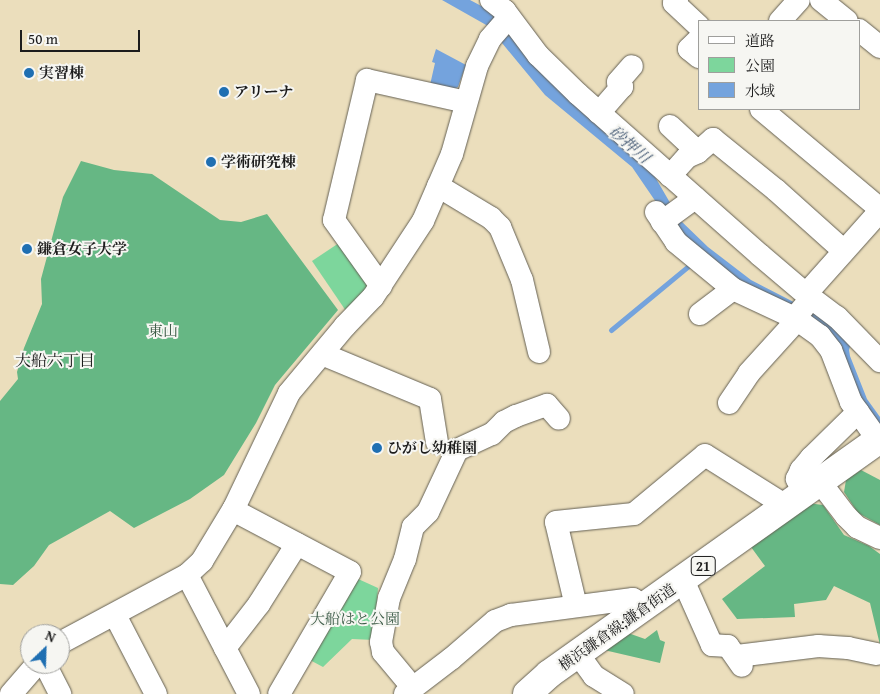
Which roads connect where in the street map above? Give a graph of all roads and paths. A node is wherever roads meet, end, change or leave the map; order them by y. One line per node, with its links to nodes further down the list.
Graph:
1 (677, 0): 7 (street)
2 (799, 0): 5 (street)
3 (821, 0): 6 (street)
4 (504, 14): 13 (street); 15 (street)
5 (781, 20)
6 (846, 20)
7 (698, 25)
8 (860, 31): 10 (street)
9 (698, 40): 11 (street)
10 (880, 47)
11 (698, 56)
12 (632, 66): 15 (street)
13 (466, 102): 19 (street); 23 (street)
14 (761, 110): 20 (street)
15 (599, 113): 18 (street)
16 (670, 126): 17 (street)
17 (698, 152): 18 (street); 22 (street)
18 (670, 176): 21 (street)
19 (438, 186): 23 (street); 28 (street)
20 (880, 210): 22 (street)
21 (671, 213): 24 (street); 25 (street)
22 (844, 251): 25 (street)
23 (381, 286): 29 (street)
24 (733, 289): 26 (street); 27 (street)
25 (809, 296): 27 (street); 30 (street)
26 (700, 314)
27 (796, 319): 31 (street); 32 (street)
28 (539, 352)
29 (322, 354): 35 (street); 37 (street)
30 (880, 361)
31 (729, 403)
32 (858, 412): 34 (street); 36 (street)
33 (559, 419): 51 (street)
34 (879, 439): 36 (main road, 横浜鎌倉線;鎌倉街道 / 21)
35 (437, 442)
36 (803, 494): 38 (street); 41 (main road, 横浜鎌倉線;鎌倉街道 / 21); 42 (street)
37 (233, 510): 39 (street); 40 (street)
38 (880, 538)
39 (297, 544): 46 (street); 56 (street)
40 (187, 575): 44 (street); 46 (street)
41 (683, 580): 43 (main road, 横浜鎌倉線;鎌倉街道 / 21); 48 (street)
42 (576, 606): 43 (street); 51 (street)
43 (646, 606): 47 (main road, 横浜鎌倉線;鎌倉街道 / 21)
44 (116, 615): 45 (street); 54 (street)
45 (70, 637)
46 (225, 648): 55 (street)
47 (578, 654): 57 (main road, 横浜鎌倉線;鎌倉街道 / 21); 58 (street)
48 (876, 654)
49 (29, 674): 52 (street)
50 (50, 674): 53 (street)
51 (409, 691)
52 (12, 694)
53 (60, 694)
54 (156, 694)
55 (249, 694)
56 (279, 694)
57 (527, 694)
58 (623, 694)

